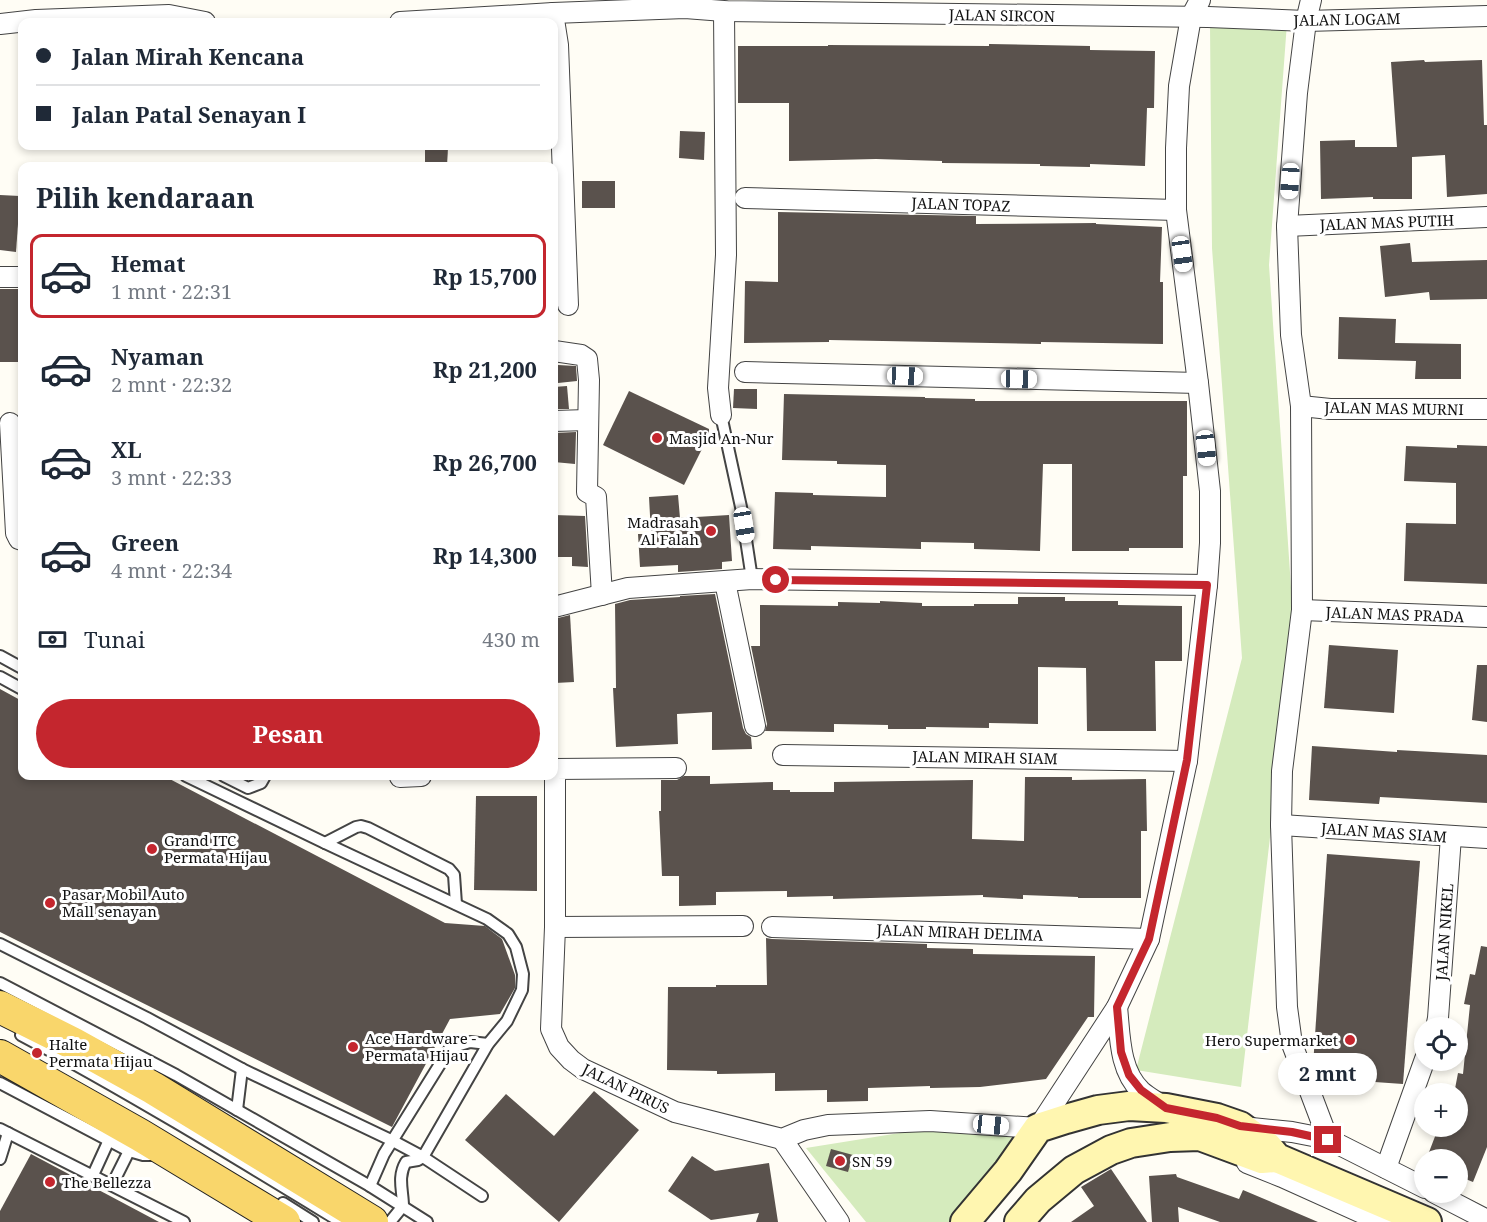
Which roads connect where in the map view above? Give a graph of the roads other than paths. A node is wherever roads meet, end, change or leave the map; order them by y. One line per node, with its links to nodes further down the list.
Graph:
1 (1311, 0): 11 (street)
2 (685, 4): 3 (street, JALAN SIRCON); 5 (street, JALAN SIRCON)
3 (724, 11): 4 (street, JALAN SIRCON); 27 (street)
4 (1200, 12): 11 (street, JALAN LOGAM); 16 (street)
5 (553, 13): 9 (street, JALAN SIRCON); 10 (street)
6 (1487, 16): 11 (street, JALAN LOGAM)
7 (89, 18): 8 (street)
8 (184, 18)
9 (468, 18)
10 (554, 18)
11 (1306, 21): 18 (street)
12 (18, 22): 13 (street)
13 (0, 24)
14 (558, 45): 21 (street)
15 (745, 198): 16 (street, JALAN TOPAZ)
16 (1176, 210): 24 (street)
17 (1487, 218): 18 (street, JALAN MAS PUTIH)
18 (1287, 226): 25 (street)
19 (18, 277): 20 (street)
20 (0, 278)
21 (568, 305)
22 (558, 352): 28 (street)
23 (745, 372): 24 (street)
24 (1198, 383): 35 (street)
25 (1301, 406): 26 (street, JALAN MAS MURNI); 38 (street)
26 (1487, 409)
27 (721, 415): 33 (lane)
28 (588, 420): 29 (street); 36 (street)
29 (558, 421)
30 (10, 423): 31 (street)
31 (11, 445): 32 (street)
32 (18, 537)
33 (752, 579): 34 (street); 35 (street)
34 (725, 582): 36 (street); 44 (street)
35 (1207, 585): 46 (street)
36 (602, 595): 37 (street)
37 (558, 606)
38 (1302, 610): 39 (street, JALAN MAS PRADA); 53 (street)
39 (1487, 617)
40 (0, 656): 41 (lane)
41 (18, 667)
42 (0, 677): 43 (lane)
43 (18, 687)
44 (755, 726)
45 (783, 755): 46 (street, JALAN MIRAH SIAM)
46 (1187, 760): 61 (street)
47 (676, 768): 48 (street)
48 (558, 769)
49 (199, 780): 56 (lane)
50 (232, 780): 51 (lane)
51 (263, 780)
52 (554, 780): 59 (street, JALAN PIRUS)
53 (1281, 825): 54 (street, JALAN MAS SIAM); 82 (street)
54 (1451, 836): 55 (street, JALAN MAS SIAM); 65 (street, JALAN NIKEL)
55 (1487, 838)
56 (325, 843): 57 (lane); 57 (lane)
57 (456, 904): 67 (lane)
58 (743, 926): 59 (street)
59 (555, 927): 81 (street, JALAN PIRUS)
60 (772, 927): 61 (street, JALAN MIRAH DELIMA)
61 (1149, 939): 64 (street)
62 (0, 944): 69 (lane)
63 (0, 983): 72 (lane)
64 (1117, 1007): 74 (street); 77 (street)
65 (1438, 1017)
66 (3, 1031): 72 (main road); 85 (main road); 103 (lane)
67 (488, 1044): 83 (lane); 86 (lane)
68 (0, 1046): 70 (lane)
69 (242, 1069): 75 (lane); 83 (lane)
70 (49, 1071)
71 (1421, 1071): 89 (street)
72 (165, 1081): 75 (lane); 104 (main road)
73 (0, 1083): 80 (lane)
74 (1166, 1108): 76 (main road); 77 (main road)
75 (237, 1110): 94 (lane)
76 (1240, 1126): 82 (street); 88 (main road)
77 (1038, 1128): 81 (street); 90 (main road)
78 (4, 1131): 87 (lane); 91 (lane)
79 (1170, 1137): 88 (main road); 96 (main road); 110 (street)
80 (109, 1140): 84 (lane); 91 (lane)
81 (782, 1140): 107 (street)
82 (1328, 1140): 89 (street)
83 (393, 1141): 86 (lane); 94 (lane)
84 (129, 1151): 85 (lane); 93 (lane)
85 (171, 1154): 99 (main road)
86 (423, 1157): 95 (lane); 98 (lane)
87 (0, 1159)
88 (1287, 1162): 111 (main road)
89 (1386, 1168): 92 (street)
90 (1008, 1171): 96 (main road); 108 (main road)
91 (93, 1175): 93 (lane)
92 (1414, 1182)
93 (112, 1185): 101 (lane)
94 (370, 1186): 98 (lane)
95 (482, 1196)
96 (1038, 1200): 109 (main road)
97 (1454, 1203): 100 (street)
98 (403, 1206): 105 (lane); 106 (lane)
99 (279, 1210): 102 (lane)
100 (1487, 1220)
101 (184, 1222)
102 (313, 1222)
103 (341, 1222)
104 (372, 1222)
105 (390, 1222)
106 (427, 1222)
107 (839, 1222)
108 (965, 1222)
109 (1019, 1222)
110 (1382, 1222)
111 (1427, 1222)

